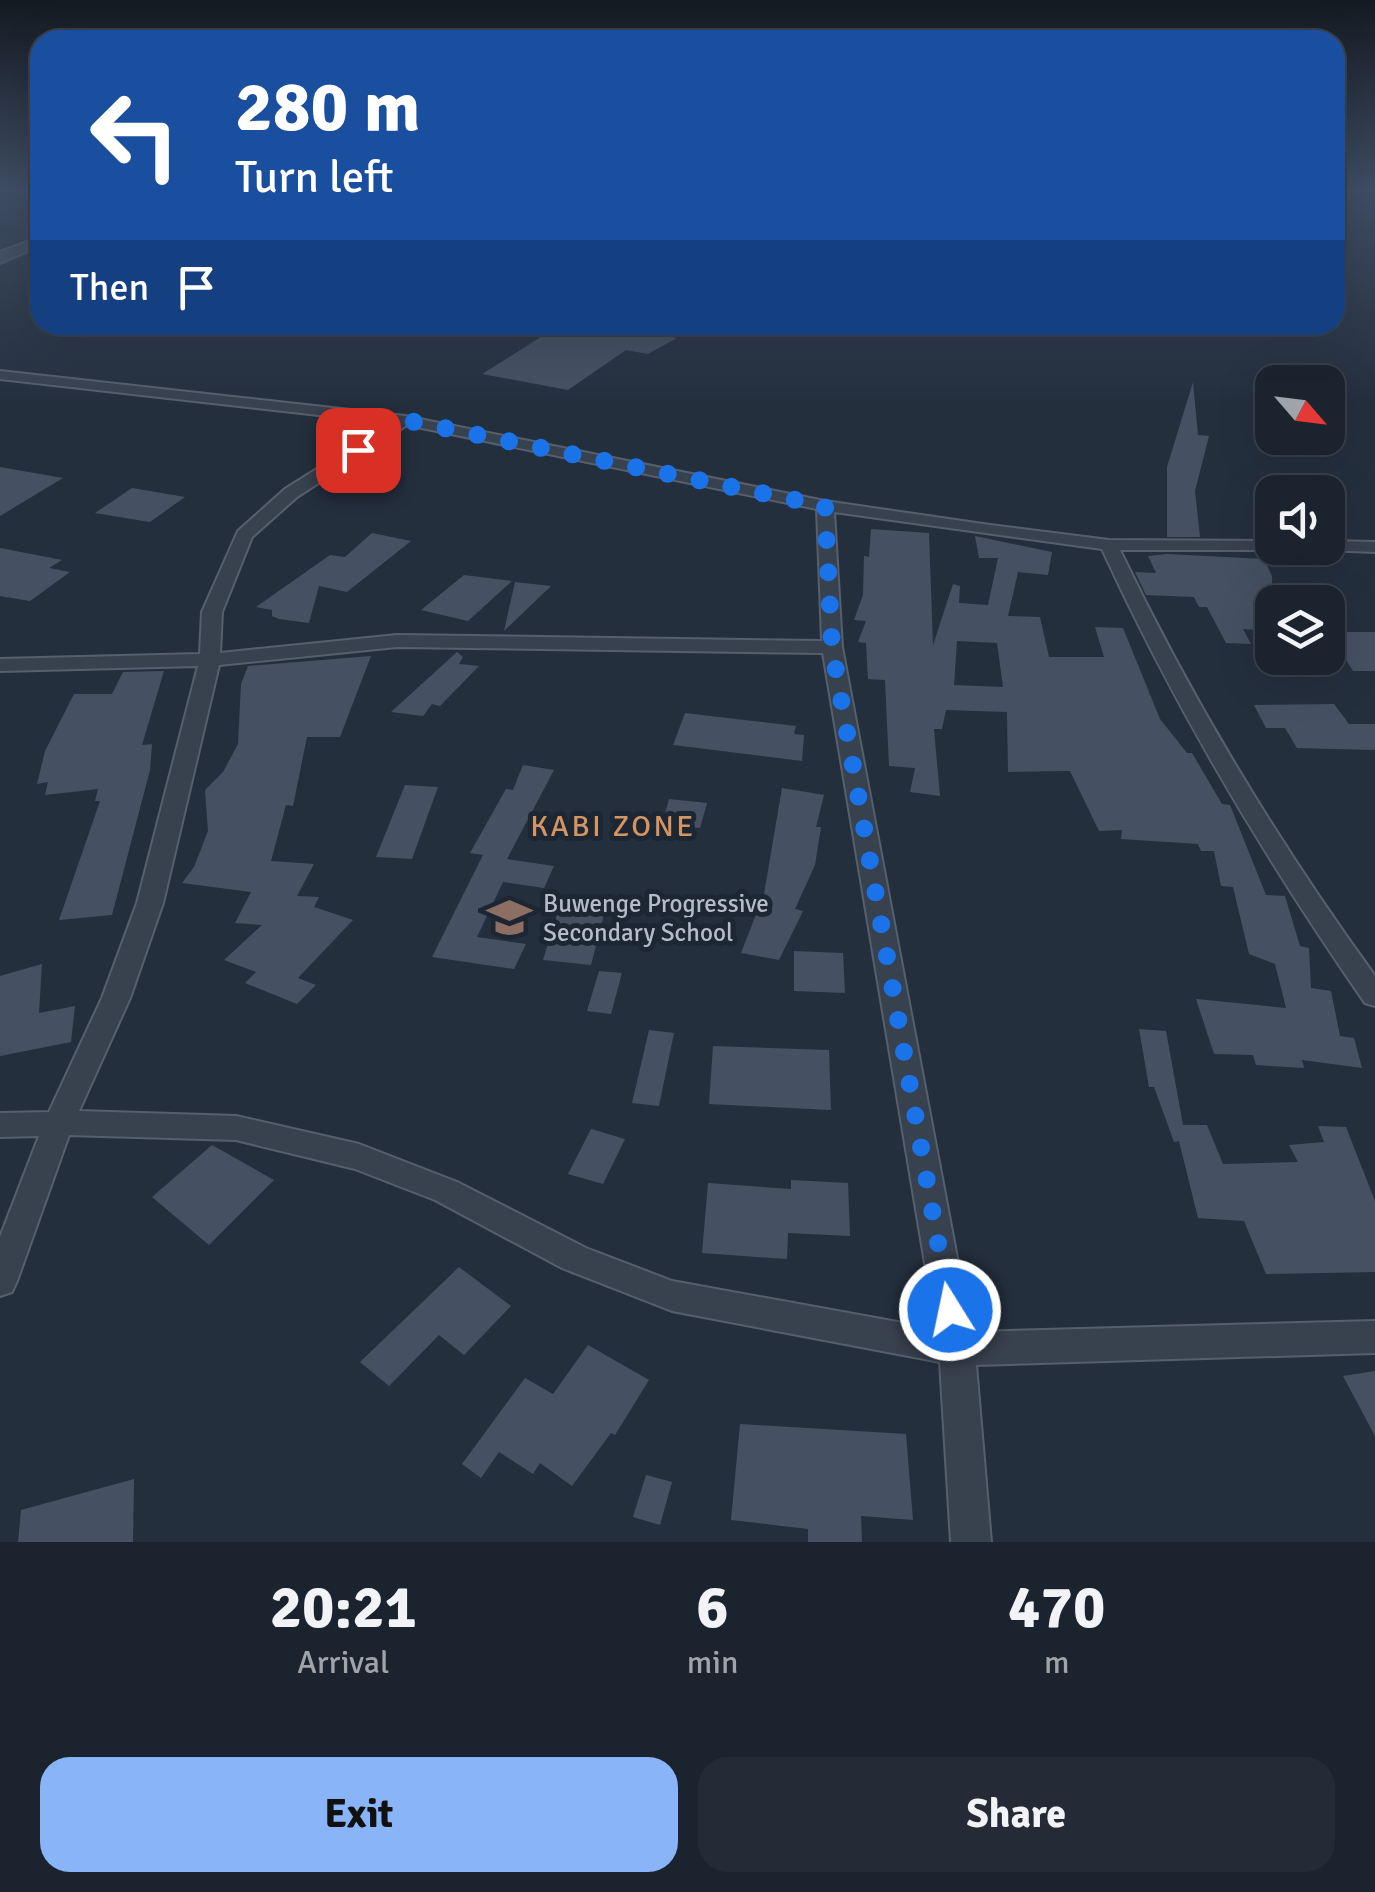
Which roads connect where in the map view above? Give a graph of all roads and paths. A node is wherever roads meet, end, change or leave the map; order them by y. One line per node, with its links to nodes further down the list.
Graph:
1 (0, 375): 2 (street)
2 (405, 420): 3 (street); 9 (street)
3 (825, 506): 4 (street); 8 (street)
4 (1108, 545): 5 (street); 11 (street)
5 (1255, 546)
6 (1345, 546): 7 (street)
7 (1375, 547)
8 (832, 648): 9 (street); 16 (street)
9 (210, 660): 10 (street); 12 (street)
10 (0, 665)
11 (1375, 996)
12 (59, 1122): 13 (street); 14 (street); 16 (street)
13 (0, 1125)
14 (0, 1281)
15 (1375, 1337): 16 (street)
16 (957, 1349): 17 (street)
17 (972, 1542)

